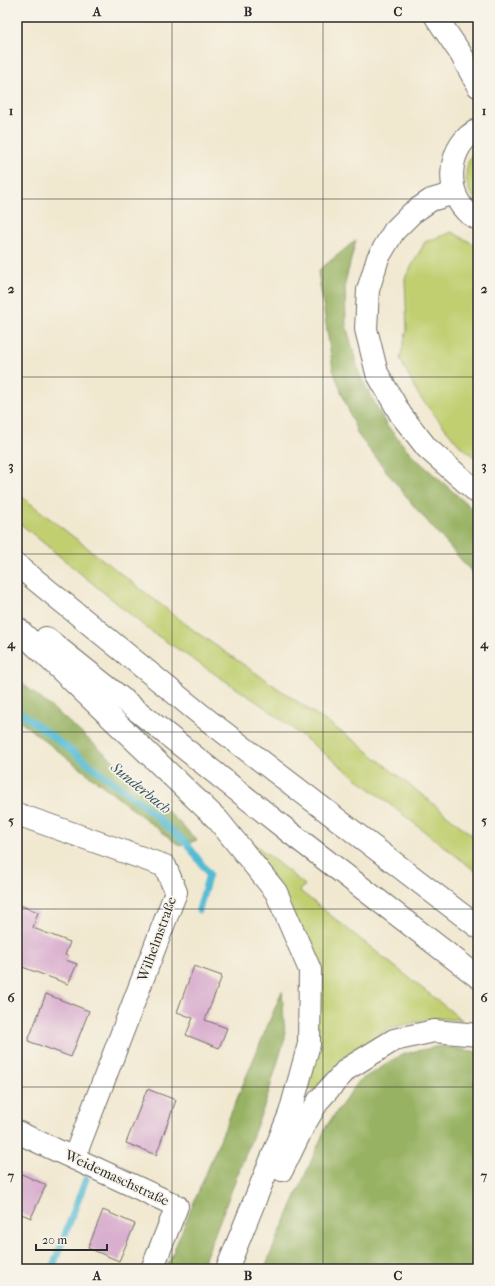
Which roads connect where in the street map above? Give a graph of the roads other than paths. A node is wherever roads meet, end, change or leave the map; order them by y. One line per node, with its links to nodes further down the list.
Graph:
1 (436, 17): 2 (main road)
2 (478, 86)
3 (478, 130): 4 (main road)
4 (454, 192): 5 (main road); 6 (main road)
5 (478, 220)
6 (427, 448): 7 (main road); 8 (main road)
7 (478, 477)
8 (478, 493)
9 (17, 566): 13 (main road)
10 (17, 615): 14 (main road)
11 (17, 628): 19 (main road)
12 (17, 814): 17 (main road, Wilhelmstraße)
13 (478, 927)
14 (478, 977)
15 (478, 1035): 20 (main road)
16 (17, 1132): 17 (main road, Weidemaschstraße)
17 (74, 1158): 18 (main road, Weidemaschstraße)
18 (152, 1269)
19 (227, 1269)
20 (242, 1269)

